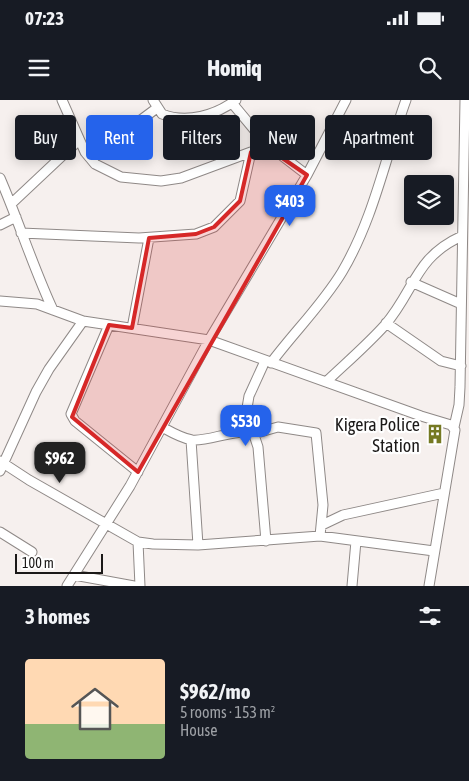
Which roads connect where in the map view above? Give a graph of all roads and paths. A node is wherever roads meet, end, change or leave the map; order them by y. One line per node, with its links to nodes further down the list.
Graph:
1 (346, 100): 14 (street)
2 (406, 100): 31 (street)
3 (465, 100): 13 (street)
4 (65, 101): 8 (street)
5 (234, 102): 6 (street); 7 (street)
6 (155, 104): 9 (street)
7 (250, 123)
8 (78, 142): 9 (street); 16 (street)
9 (85, 152): 10 (street)
10 (250, 152)
11 (250, 156): 21 (street)
12 (286, 160): 14 (street)
13 (466, 171): 20 (street)
14 (308, 175): 30 (street)
15 (0, 178): 16 (street)
16 (11, 204): 17 (street)
17 (16, 217): 18 (street); 19 (street)
18 (0, 225)
19 (21, 233): 21 (street); 25 (street)
20 (462, 236): 22 (street); 24 (street)
21 (149, 238): 29 (street)
22 (411, 282): 24 (street); 27 (street)
23 (0, 301): 25 (street)
24 (461, 304): 32 (street)
25 (53, 310): 26 (street)
26 (83, 321): 28 (street); 41 (street)
27 (386, 324): 32 (street); 34 (street)
28 (109, 325): 29 (street); 42 (street)
29 (132, 328): 30 (street)
30 (209, 340): 31 (street); 37 (street)
31 (268, 362): 34 (street); 38 (street)
32 (461, 366): 35 (street)
33 (469, 378): 35 (street)
34 (326, 382): 36 (street)
35 (460, 387): 36 (street)
36 (454, 426): 43 (street)
37 (162, 428): 40 (street); 42 (street)
38 (243, 432): 39 (street); 40 (street)
39 (253, 434): 44 (street); 48 (street)
40 (191, 440): 51 (street)
41 (1, 465): 45 (street)
42 (138, 472): 45 (street)
43 (444, 493): 44 (street); 52 (street)
44 (322, 525): 47 (street)
45 (107, 526): 50 (street); 54 (street)
46 (0, 532): 53 (street)
47 (320, 536): 48 (street); 49 (street)
48 (266, 541): 51 (street)
49 (356, 541): 52 (street); 58 (street)
50 (138, 542): 51 (street); 57 (street)
51 (198, 545)
52 (434, 550): 59 (street)
53 (32, 552)
54 (74, 576): 55 (street); 56 (street)
55 (67, 586)
56 (134, 586)
57 (140, 586)
58 (352, 586)
59 (429, 586)

